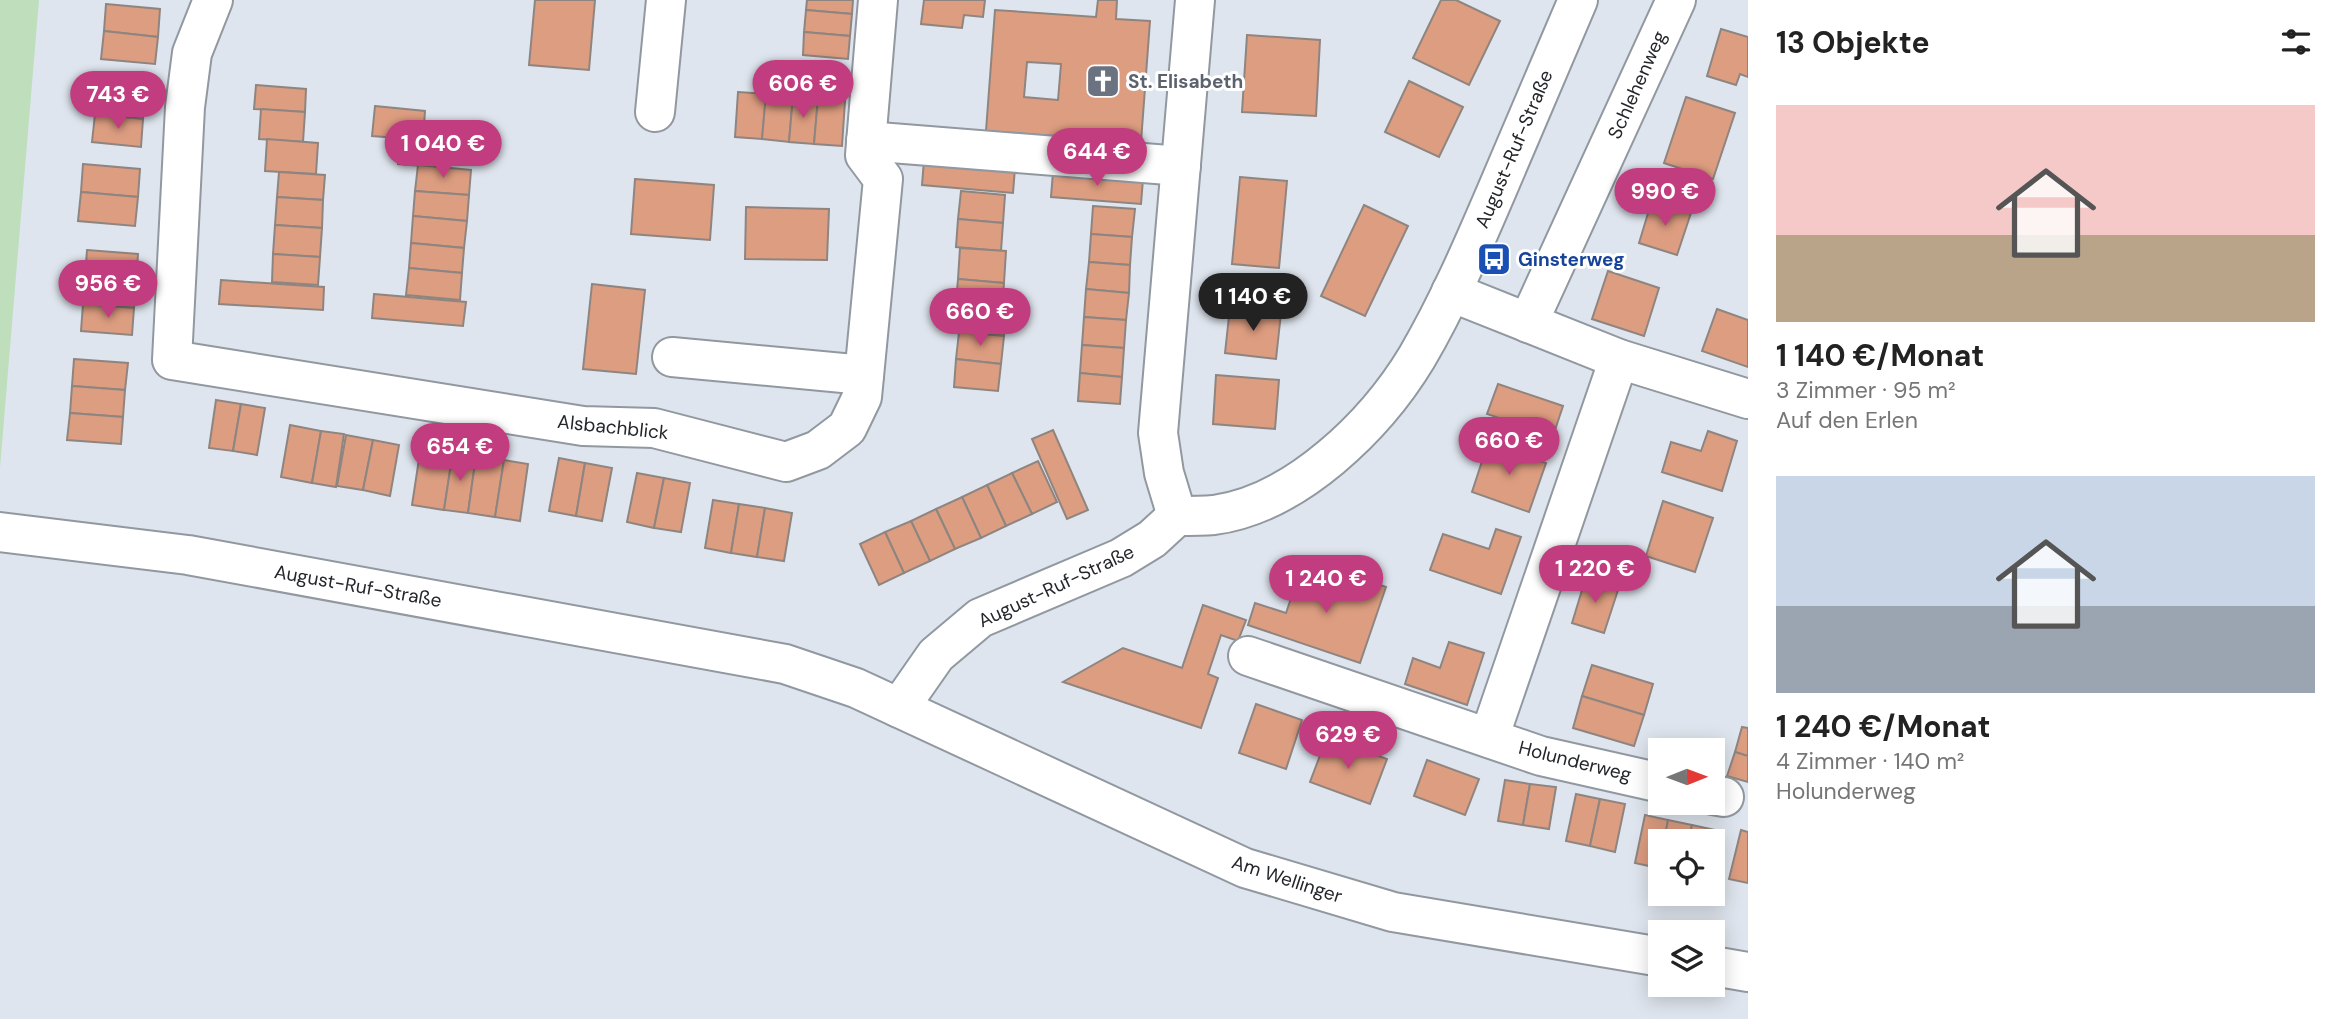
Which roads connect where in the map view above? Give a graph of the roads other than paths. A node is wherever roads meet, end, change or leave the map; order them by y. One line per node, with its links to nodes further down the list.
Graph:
1 (214, 0): 14 (street, Alsbachblick)
2 (666, 0): 7 (street)
3 (878, 0): 8 (street, Alsbachblick)
4 (1195, 0): 9 (street)
5 (1578, 0): 10 (street, August-Ruf-Straße)
6 (1676, 0): 11 (street, Schlehenweg)
7 (655, 112)
8 (866, 141): 9 (street); 14 (street, Alsbachblick)
9 (1181, 166): 16 (street)
10 (1451, 292): 11 (street); 16 (street, August-Ruf-Straße)
11 (1528, 323): 13 (street)
12 (672, 357): 14 (street)
13 (1619, 359): 15 (street); 20 (street)
14 (864, 375)
15 (1748, 399)
16 (1177, 516): 19 (street, August-Ruf-Straße)
17 (0, 532): 19 (street, August-Ruf-Straße)
18 (1248, 656): 20 (street, Holunderweg)
19 (899, 708): 22 (street, Am Wellinger)
20 (1489, 738): 21 (street, Holunderweg)
21 (1648, 780)
22 (1648, 955)
23 (1725, 968): 24 (street)
24 (1748, 972)

